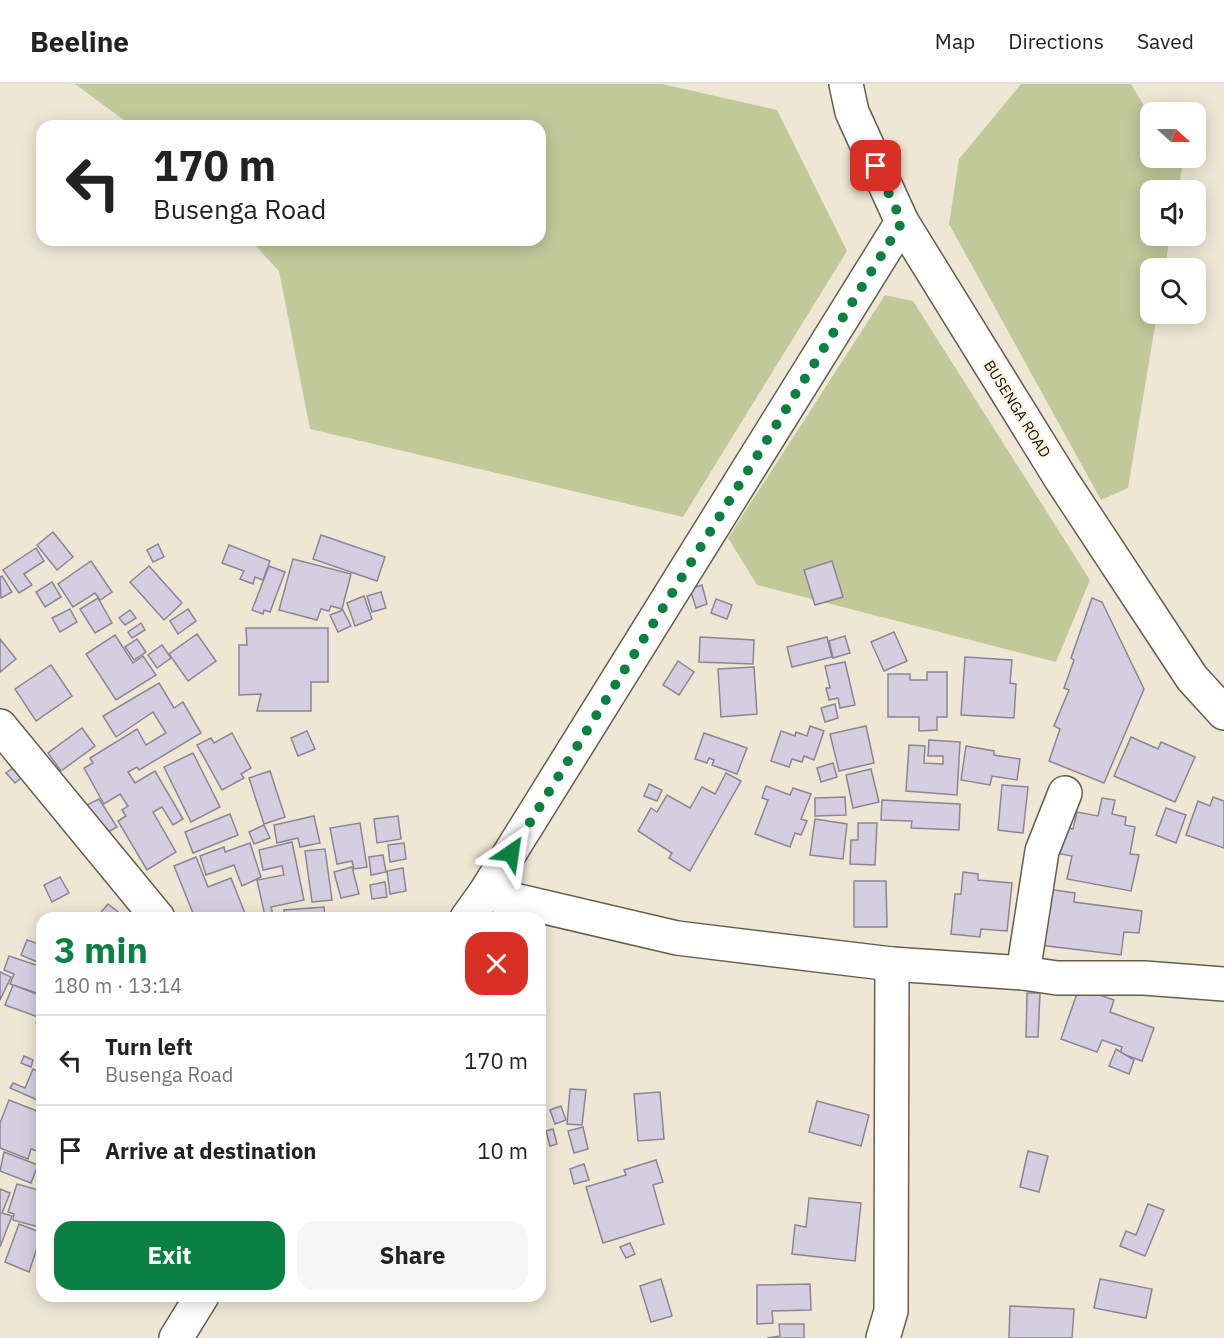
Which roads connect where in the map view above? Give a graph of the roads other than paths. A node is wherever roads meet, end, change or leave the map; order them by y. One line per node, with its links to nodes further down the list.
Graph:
1 (846, 84): 2 (street, BUSENGA ROAD)
2 (902, 222): 3 (street, BUSENGA ROAD); 6 (street)
3 (1224, 713)
4 (0, 726): 7 (street)
5 (1065, 793): 11 (street)
6 (476, 906): 8 (street)
7 (153, 912)
8 (514, 912)
9 (546, 917): 10 (street)
10 (892, 964): 11 (street); 15 (street)
11 (1023, 973): 12 (street)
12 (1224, 984)
13 (198, 1302): 14 (street)
14 (176, 1338)
15 (883, 1338)

